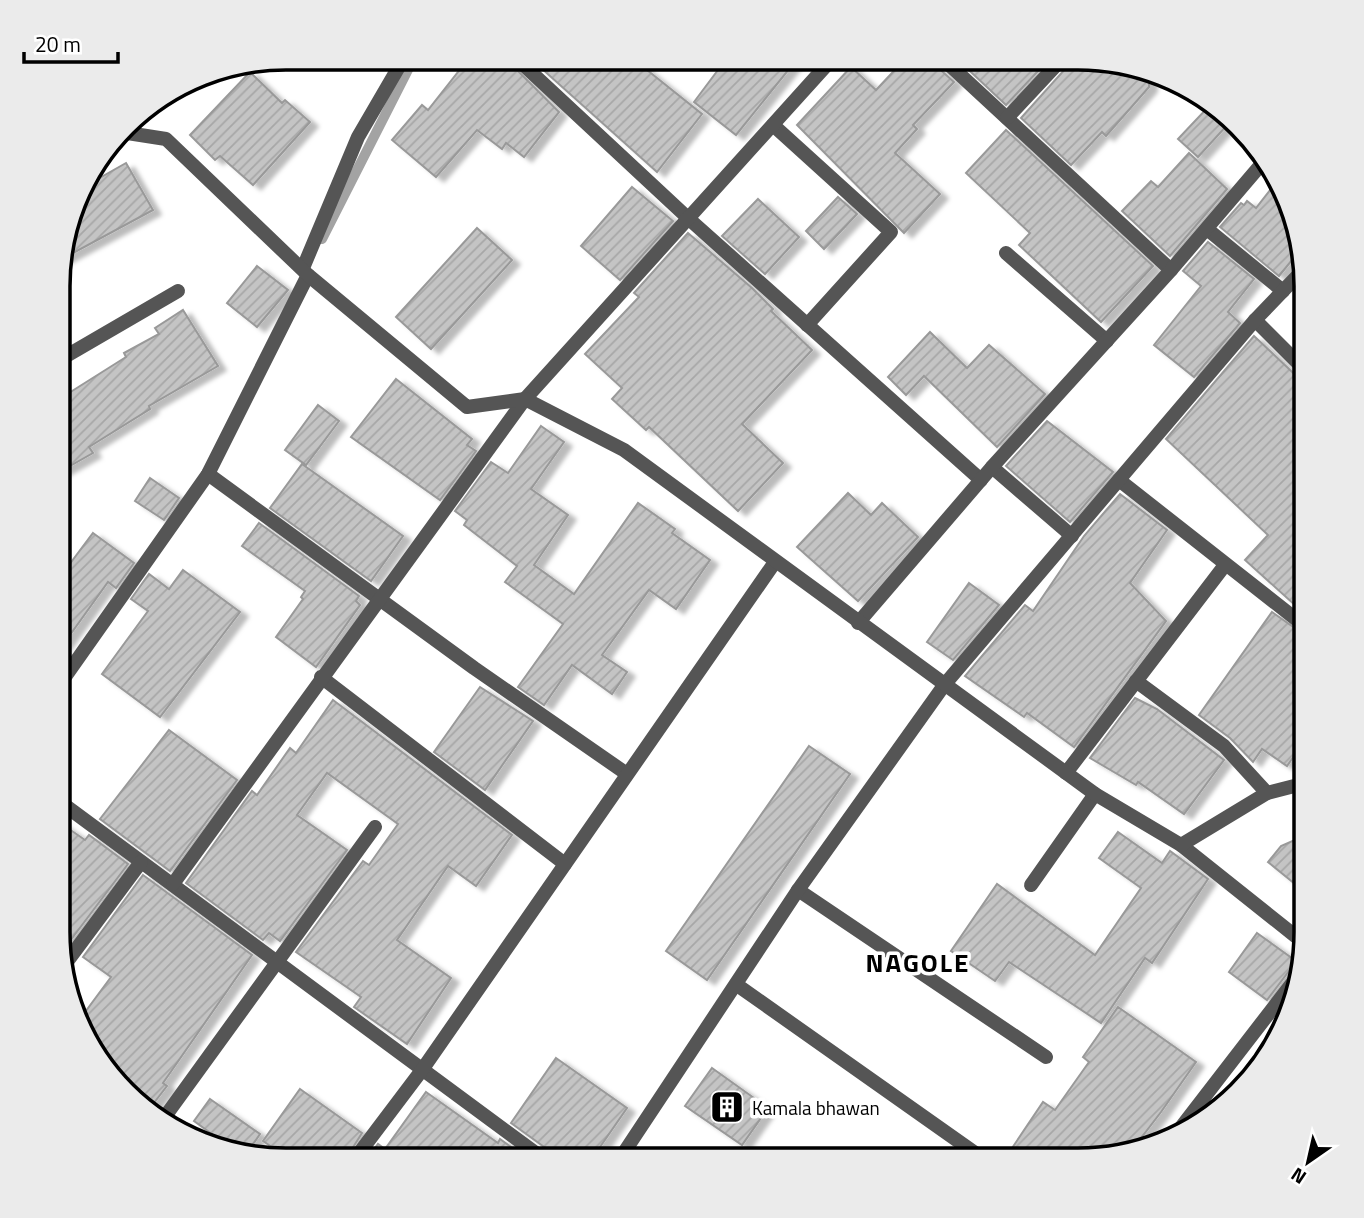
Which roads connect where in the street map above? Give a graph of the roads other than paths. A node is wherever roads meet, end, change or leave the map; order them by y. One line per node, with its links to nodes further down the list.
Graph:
1 (397, 70): 14 (street)
2 (529, 70): 10 (street)
3 (822, 70): 7 (street)
4 (955, 70): 6 (street)
5 (1052, 70): 6 (street)
6 (1007, 118): 13 (street)
7 (773, 125): 10 (street); 19 (street)
8 (133, 134): 14 (street)
9 (1259, 167): 11 (street)
10 (689, 219): 19 (street); 23 (street)
11 (1207, 229): 13 (street); 17 (street)
12 (1006, 253): 20 (street)
13 (1171, 270): 20 (street)
14 (306, 271): 23 (street); 25 (street)
15 (1294, 280): 17 (street)
16 (178, 291): 21 (street)
17 (1283, 291): 18 (street)
18 (1255, 320): 22 (street); 26 (street)
19 (807, 325): 27 (street)
20 (1107, 341): 24 (street)
21 (70, 354)
22 (1294, 359)
23 (525, 399): 29 (street); 31 (street)
24 (992, 467): 27 (street); 28 (street)
25 (208, 474): 31 (street); 34 (street)
26 (1119, 480): 28 (street); 30 (street)
27 (981, 481): 33 (street)
28 (1072, 536): 37 (street)
29 (775, 562): 33 (street); 39 (street)
30 (1225, 565): 32 (street); 36 (street)
31 (379, 599): 35 (street); 39 (street)
32 (1294, 618)
33 (858, 623): 37 (street)
34 (70, 670)
35 (320, 677): 47 (street); 48 (street)
36 (1136, 681): 38 (street); 41 (street)
37 (945, 684): 38 (street); 50 (street)
38 (1066, 773): 42 (street)
39 (627, 774): 47 (street)
40 (1294, 786): 41 (street)
41 (1267, 793): 45 (street)
42 (1095, 794): 45 (street); 49 (street)
43 (70, 809): 46 (street)
44 (375, 827): 53 (street)
45 (1181, 845): 51 (street)
46 (141, 862): 48 (street); 52 (street)
47 (565, 864): 57 (street)
48 (173, 884): 53 (street)
49 (1031, 885)
50 (798, 890): 54 (street); 56 (street)
51 (1294, 935)
52 (71, 956)
53 (278, 961): 57 (street); 58 (street)
54 (737, 985): 62 (street); 63 (street)
55 (1286, 991): 59 (street)
56 (1046, 1057)
57 (422, 1070): 60 (street); 61 (street)
58 (168, 1113)
59 (1189, 1117)
60 (363, 1148)
61 (529, 1148)
62 (627, 1148)
63 (968, 1148)

